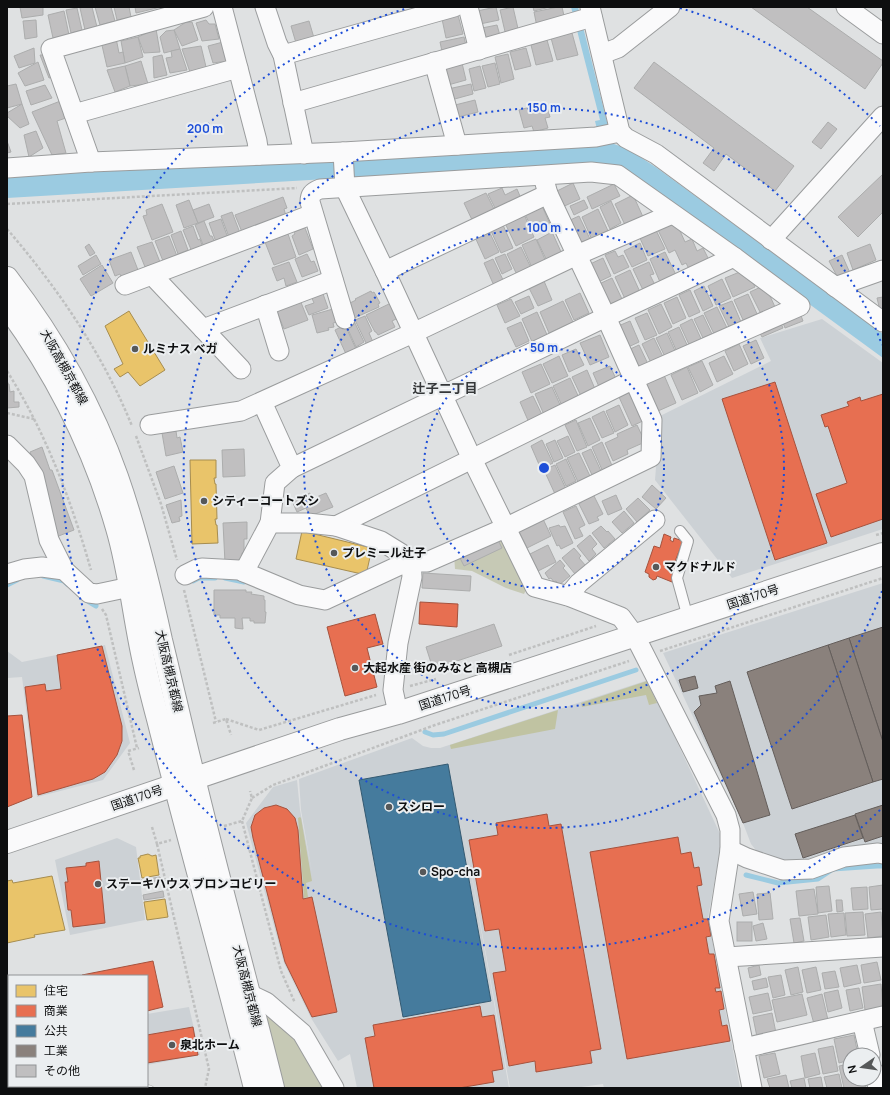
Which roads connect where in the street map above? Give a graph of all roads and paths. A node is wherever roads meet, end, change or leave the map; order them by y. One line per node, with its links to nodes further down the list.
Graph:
1 (204, 7): 16 (street)
2 (222, 7): 14 (street)
3 (265, 7): 12 (street)
4 (454, 7): 12 (street)
5 (468, 7): 10 (street)
6 (670, 7): 11 (street)
7 (846, 7): 9 (street)
8 (584, 17): 10 (street); 11 (street)
9 (881, 30)
10 (478, 50): 13 (street)
11 (602, 54): 18 (street)
12 (284, 55): 15 (street)
13 (434, 62): 15 (street); 19 (street)
14 (238, 68): 16 (street); 21 (street)
15 (294, 103): 20 (street)
16 (74, 114): 23 (street)
17 (881, 120): 32 (street)
18 (610, 134): 19 (street); 32 (street)
19 (457, 145): 22 (street)
20 (304, 154): 21 (street); 22 (street)
21 (259, 155): 23 (street)
22 (343, 155): 26 (street)
23 (91, 162): 24 (street)
24 (7, 168)
25 (543, 176): 26 (street); 28 (street); 31 (street)
26 (345, 185): 27 (street); 36 (street)
27 (312, 193): 29 (path); 30 (street)
28 (548, 194): 33 (street); 36 (street)
29 (7, 204)
30 (313, 214): 37 (street); 39 (street)
31 (672, 214): 33 (street); 34 (street)
32 (771, 240): 41 (street)
33 (577, 255): 44 (street); 48 (street)
34 (734, 257): 44 (street); 52 (street)
35 (883, 270): 41 (street)
36 (385, 271): 48 (street)
37 (152, 275): 40 (street); 47 (street)
38 (7, 278): 89 (main road, 大阪高槻京都線)
39 (333, 280): 42 (street); 45 (street)
40 (125, 285)
41 (835, 287): 46 (street)
42 (265, 305): 47 (street); 49 (street)
43 (7, 306): 73 (main road, 大阪高槻京都線)
44 (606, 317): 52 (street); 53 (street)
45 (344, 319)
46 (883, 322)
47 (203, 328): 50 (street)
48 (413, 333): 53 (street); 54 (street)
49 (279, 351)
50 (242, 369)
51 (7, 371): 56 (path)
52 (634, 379): 59 (street); 64 (street)
53 (442, 396): 59 (street); 60 (street)
54 (262, 402): 57 (street); 60 (street)
55 (7, 413): 56 (path)
56 (34, 419): 74 (path)
57 (150, 425)
58 (7, 445): 68 (street)
59 (472, 460): 63 (street); 64 (street)
60 (292, 468): 62 (street)
61 (655, 520): 75 (street)
62 (270, 523): 63 (street); 69 (street)
63 (336, 526): 67 (street)
64 (505, 528): 67 (street); 75 (street)
65 (680, 531): 76 (lane)
66 (883, 554): 76 (main road, 国道170号)
67 (411, 560): 69 (street); 83 (street)
68 (64, 570): 70 (street); 74 (street)
69 (244, 572): 71 (street)
70 (7, 574)
71 (185, 575)
72 (883, 578): 79 (path)
73 (130, 587): 74 (street); 89 (main road, 大阪高槻京都線)
74 (97, 594): 88 (path)
75 (568, 596): 78 (street)
76 (688, 618): 78 (main road, 国道170号)
77 (599, 625): 80 (path)
78 (635, 636): 84 (main road, 国道170号); 98 (street)
79 (657, 654)
80 (505, 656)
81 (632, 660): 91 (path)
82 (437, 679): 83 (path)
83 (393, 690): 84 (street); 85 (path)
84 (398, 713): 89 (main road, 国道170号)
85 (226, 719): 86 (path); 87 (path)
86 (213, 723)
87 (231, 735)
88 (134, 770)
89 (184, 782): 96 (main road, 国道170号); 102 (main road, 大阪高槻京都線); 109 (main road, 大阪高槻京都線)
90 (250, 791): 91 (path)
91 (252, 798): 92 (path)
92 (242, 822): 94 (path); 103 (path)
93 (152, 827): 97 (path)
94 (220, 827)
95 (172, 840): 97 (path)
96 (7, 842)
97 (157, 844): 108 (path)
98 (730, 850): 99 (street); 101 (street)
99 (883, 854)
100 (883, 947): 101 (street)
101 (727, 957): 107 (street)
102 (249, 994): 110 (main road, 大阪高槻京都線); 111 (street)
103 (298, 1009)
104 (883, 1016): 105 (street)
105 (862, 1021): 106 (street); 107 (street)
106 (868, 1047)
107 (744, 1048): 112 (street)
108 (205, 1088)
109 (255, 1088)
110 (273, 1088)
111 (334, 1088)
112 (752, 1088)

